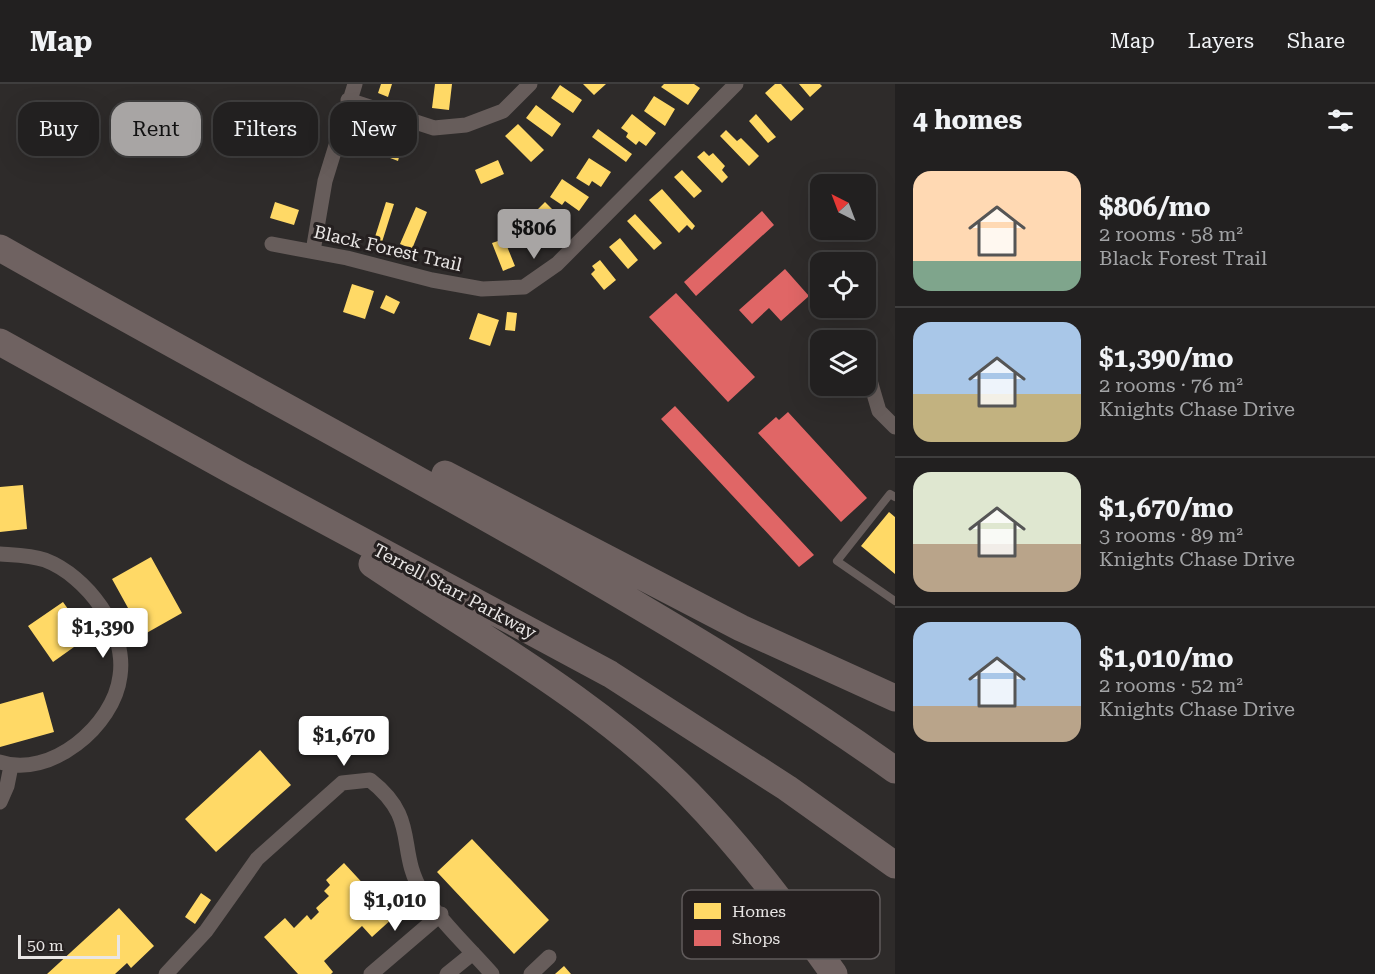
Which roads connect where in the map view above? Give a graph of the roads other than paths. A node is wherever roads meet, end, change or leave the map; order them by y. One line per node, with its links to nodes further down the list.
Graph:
1 (354, 84): 4 (street)
2 (530, 84): 4 (street)
3 (736, 84): 7 (street, Black Forest Trail)
4 (348, 100): 7 (street)
5 (272, 244): 7 (street, Black Forest Trail)
6 (0, 248): 9 (highway)
7 (313, 251)
8 (0, 342): 12 (highway, Terrell Starr Parkway)
9 (260, 391): 16 (highway); 18 (highway)
10 (875, 396): 11 (street)
11 (895, 427)
12 (236, 473): 20 (highway, Terrell Starr Parkway); 21 (highway)
13 (895, 497): 15 (lane)
14 (0, 554): 17 (street)
15 (895, 601)
16 (895, 698)
17 (5, 764): 19 (street)
18 (895, 770)
19 (0, 802)
20 (895, 866)
21 (773, 890)
22 (441, 915): 23 (street); 26 (street); 27 (street)
23 (473, 953): 28 (street); 29 (street)
24 (549, 957): 30 (street)
25 (823, 959): 31 (highway)
26 (166, 974)
27 (371, 974)
28 (447, 974)
29 (492, 974)
30 (531, 974)
31 (834, 974)

